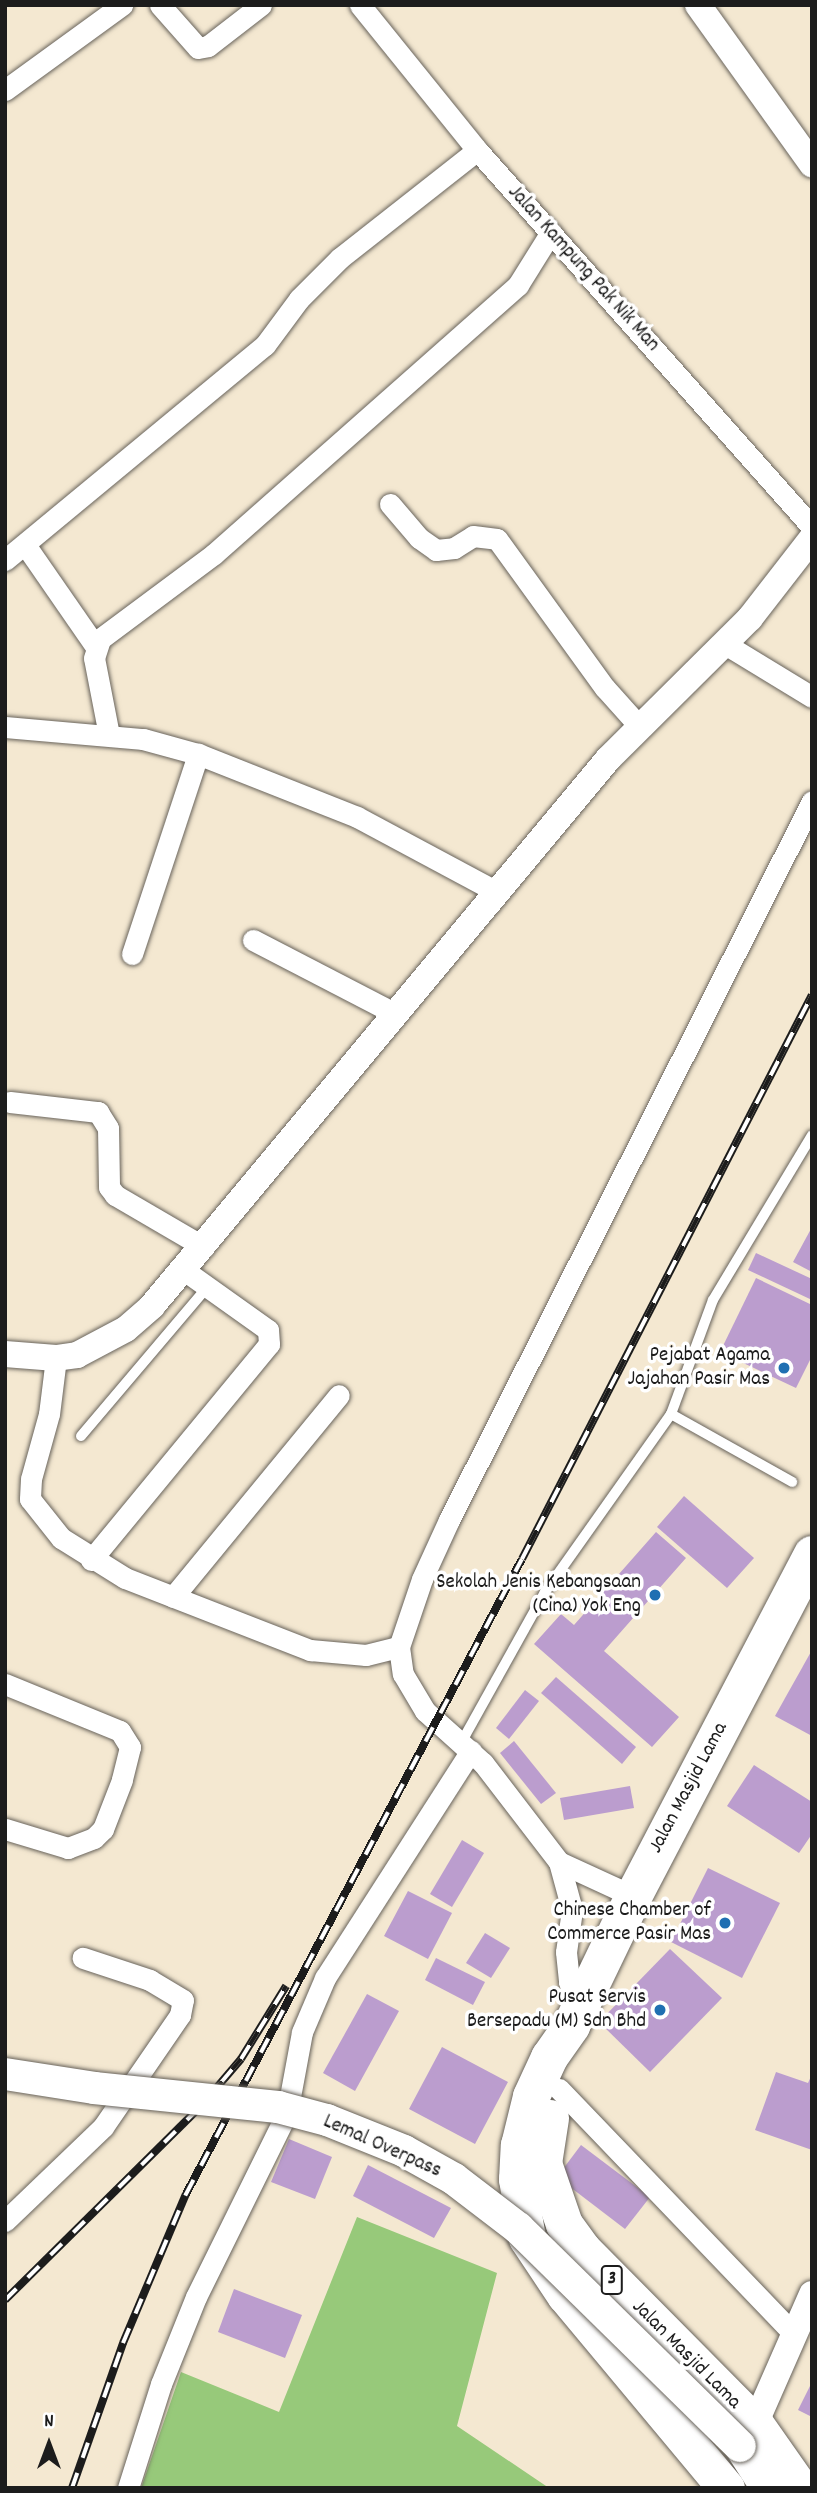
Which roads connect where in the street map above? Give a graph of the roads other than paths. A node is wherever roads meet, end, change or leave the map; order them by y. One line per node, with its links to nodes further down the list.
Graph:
1 (122, 5): 6 (street)
2 (160, 5): 3 (street)
3 (261, 5)
4 (360, 5): 7 (street, Jalan Kampung Pak Nik Man)
5 (698, 5): 8 (street)
6 (5, 90)
7 (477, 150): 9 (street, Jalan Kampung Pak Nik Man); 13 (street)
8 (812, 164)
9 (551, 232): 11 (street, Jalan Kampung Pak Nik Man); 16 (street)
10 (390, 504): 19 (street)
11 (812, 527)
12 (812, 538): 15 (street)
13 (26, 547): 14 (street); 16 (street)
14 (5, 560)
15 (724, 644): 17 (street); 19 (street)
16 (96, 647): 20 (street)
17 (812, 697)
18 (5, 727): 20 (street)
19 (640, 727): 23 (street)
20 (109, 735): 21 (street)
21 (198, 754): 23 (street); 25 (street)
22 (812, 801): 41 (street)
23 (497, 892): 26 (street)
24 (253, 940): 26 (street)
25 (132, 954)
26 (396, 1014): 29 (street)
27 (10, 1102): 29 (street)
28 (812, 1135): 35 (lane)
29 (204, 1247): 30 (street)
30 (184, 1270): 31 (street); 33 (street)
31 (208, 1286): 36 (lane); 39 (street)
32 (5, 1353): 33 (street)
33 (56, 1358): 39 (street)
34 (339, 1395): 40 (street)
35 (671, 1414): 37 (lane); 43 (lane)
36 (81, 1436)
37 (792, 1482)
38 (812, 1554): 46 (highway, Jalan Masjid Lama / 3)
39 (92, 1560): 40 (street)
40 (173, 1597): 41 (street)
41 (399, 1647): 43 (street)
42 (5, 1684): 44 (street)
43 (466, 1747): 45 (street); 51 (street)
44 (5, 1829)
45 (559, 1862): 46 (street); 48 (street)
46 (632, 1896): 48 (highway, Jalan Masjid Lama / 3)
47 (83, 1958): 54 (street)
48 (576, 2015): 50 (highway, Jalan Masjid Lama / 3); 52 (highway, Jalan Masjid Lama / 3)
49 (5, 2074): 58 (main road, Lemal Overpass, bridge)
50 (559, 2089): 57 (street); 58 (highway, Jalan Masjid Lama / 3)
51 (287, 2113): 53 (street); 59 (street)
52 (517, 2179): 53 (street); 56 (highway, Jalan Masjid Lama / 3)
53 (470, 2204): 56 (street)
54 (5, 2221)
55 (812, 2294): 57 (street)
56 (565, 2295): 60 (highway, Jalan Masjid Lama / 3)
57 (794, 2334): 58 (street)
58 (748, 2435): 61 (main road, Lemal Overpass); 62 (highway, Jalan Masjid Lama / 3)
59 (128, 2488)
60 (726, 2488)
61 (767, 2488)
62 (800, 2488)

